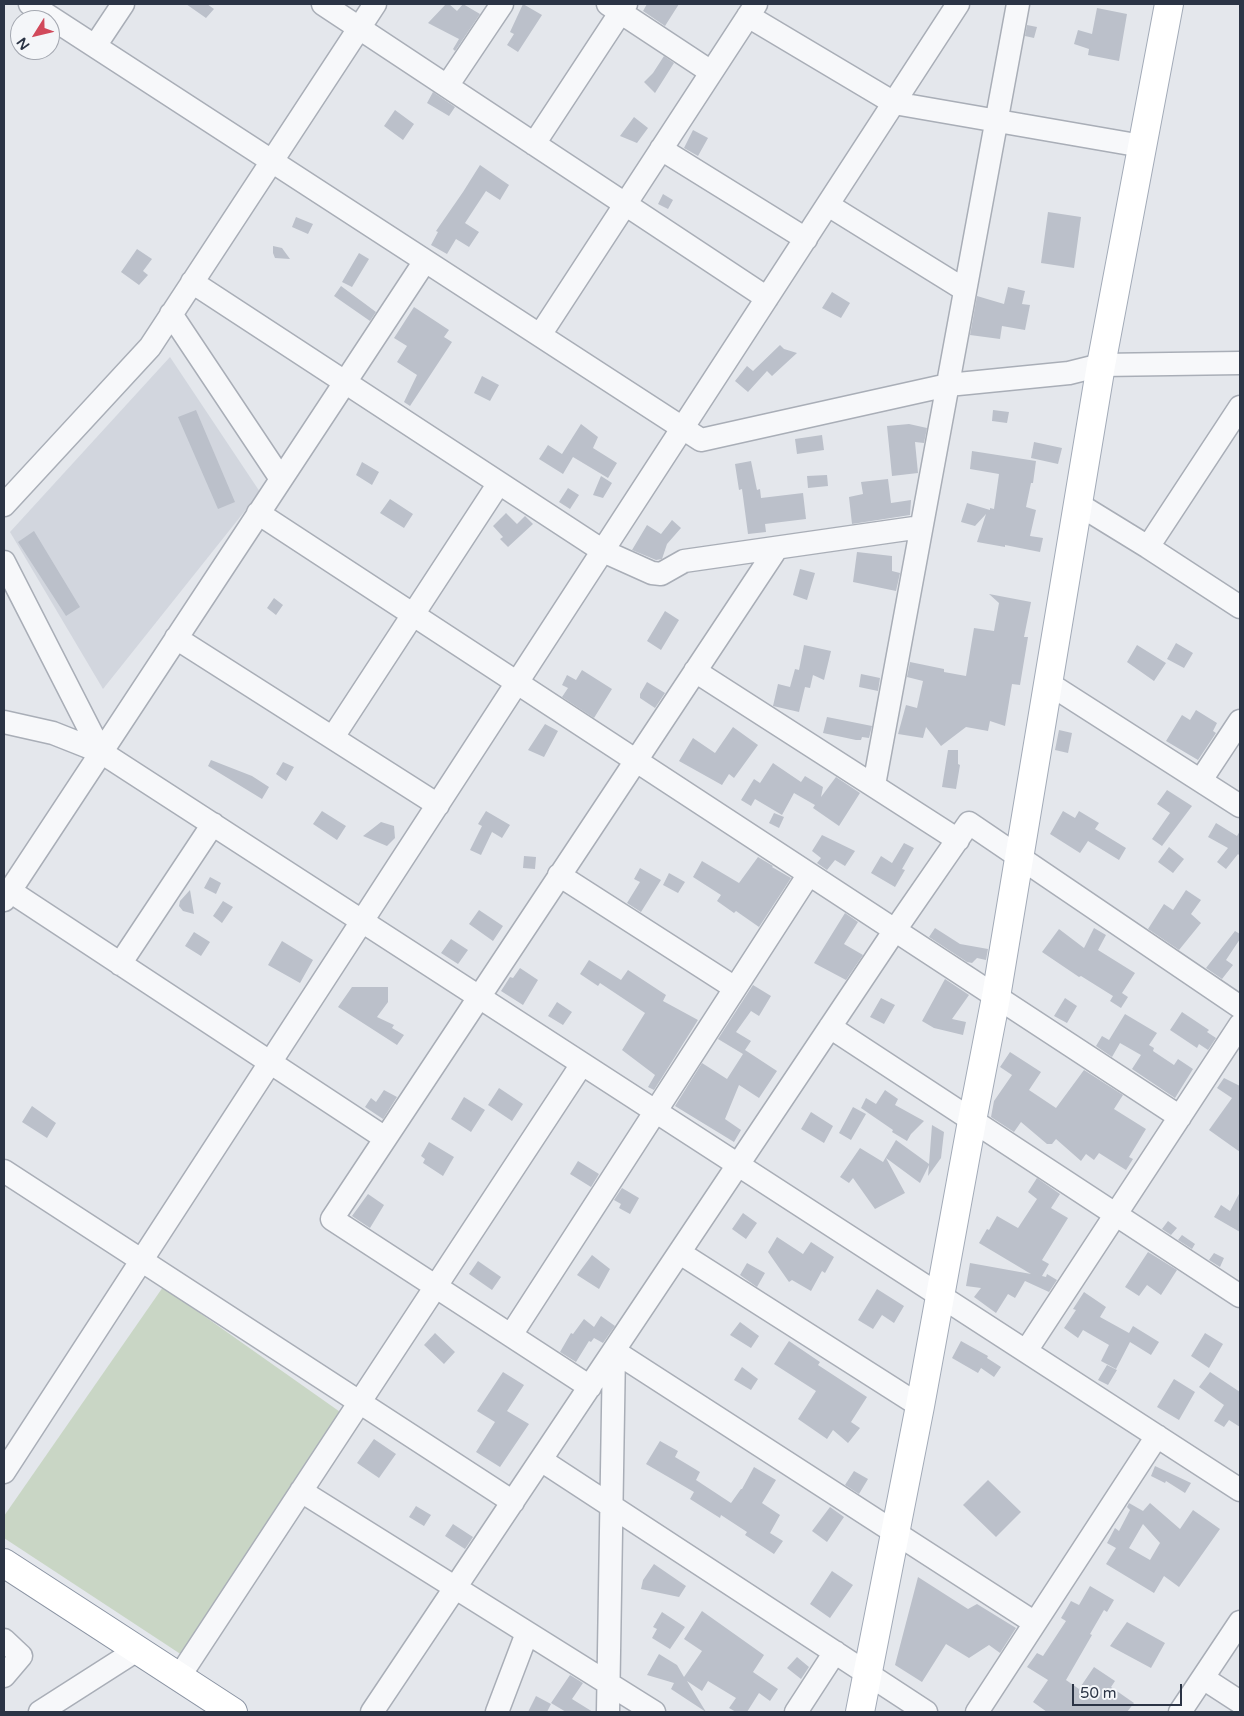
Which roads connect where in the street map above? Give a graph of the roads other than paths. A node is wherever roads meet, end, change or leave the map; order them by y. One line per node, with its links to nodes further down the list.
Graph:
1 (30, 4): 12 (street)
2 (123, 4): 12 (street)
3 (323, 4): 11 (street)
4 (375, 4): 11 (street)
5 (502, 4): 14 (street)
6 (958, 4): 15 (street)
7 (1018, 4): 16 (street)
8 (1169, 4): 18 (main road)
9 (618, 7): 13 (street); 17 (street)
10 (752, 10): 13 (street); 15 (street)
11 (359, 28): 14 (street); 20 (street)
12 (95, 46): 20 (street)
13 (712, 72): 19 (street)
14 (447, 86): 17 (street)
15 (894, 103): 16 (street); 22 (street)
16 (996, 121): 18 (street); 26 (street)
17 (534, 144): 21 (street)
18 (1142, 146): 31 (main road)
19 (661, 149): 21 (street); 23 (street)
20 (272, 161): 24 (street); 25 (street)
21 (625, 204): 27 (street); 29 (street)
22 (828, 205): 23 (street); 26 (street)
23 (806, 239): 27 (street)
24 (425, 260): 29 (street); 32 (street)
25 (192, 282): 28 (street); 32 (street)
26 (965, 290): 33 (street)
27 (767, 298): 35 (street)
28 (171, 314): 36 (street); 39 (street)
29 (540, 335): 35 (street)
30 (1240, 363): 31 (street)
31 (1101, 365): 33 (street); 38 (main road)
32 (345, 382): 36 (street); 37 (street)
33 (948, 386): 35 (street); 41 (street)
34 (1240, 407): 42 (street)
35 (683, 428): 44 (street)
36 (281, 479): 40 (street)
37 (499, 483): 44 (street); 47 (street)
38 (1078, 504): 42 (street); 51 (main road)
39 (4, 505)
40 (258, 513): 47 (street); 48 (street)
41 (921, 527): 43 (street); 58 (street)
42 (1148, 547): 46 (street)
43 (776, 548): 44 (street); 49 (street)
44 (603, 550): 50 (street)
45 (4, 562): 55 (street)
46 (1240, 607)
47 (413, 614): 50 (street); 54 (street)
48 (176, 638): 54 (street); 55 (street)
49 (695, 670): 56 (street); 58 (street)
50 (517, 683): 56 (street); 59 (street)
51 (1048, 683): 57 (street); 63 (main road)
52 (1240, 720): 57 (street)
53 (4, 722): 55 (street)
54 (333, 738): 59 (street)
55 (101, 752): 61 (street); 66 (street)
56 (636, 761): 64 (street); 65 (street)
57 (1201, 780): 60 (street)
58 (874, 785): 62 (street)
59 (438, 804): 67 (street)
60 (1240, 806)
61 (213, 824): 67 (street); 69 (street)
62 (958, 840): 63 (street); 68 (street)
63 (1019, 859): 71 (main road); 73 (street)
64 (809, 874): 68 (street); 70 (street)
65 (559, 875): 70 (street); 72 (street)
66 (7, 896): 69 (street)
67 (362, 921): 72 (street); 76 (street)
68 (895, 930): 71 (street); 75 (street)
69 (120, 964): 76 (street)
70 (736, 988): 78 (street)
71 (996, 996): 79 (street); 80 (main road)
72 (479, 997): 77 (street); 81 (street)
73 (1240, 1007)
74 (1240, 1025): 79 (street)
75 (830, 1027): 80 (street); 82 (street)
76 (270, 1062): 81 (street); 86 (street)
77 (582, 1064): 78 (street); 87 (street)
78 (656, 1111): 82 (street); 90 (street)
79 (1180, 1117): 84 (street)
80 (972, 1121): 84 (street); 88 (main road)
81 (386, 1138): 87 (street)
82 (738, 1164): 85 (street); 88 (street)
83 (4, 1173): 86 (street)
84 (1116, 1215): 89 (street); 92 (street)
85 (680, 1252): 91 (street); 95 (street)
86 (141, 1261): 94 (street); 98 (street)
87 (436, 1286): 90 (street); 94 (street)
88 (940, 1295): 92 (street); 95 (main road)
89 (1240, 1296)
90 (511, 1335): 93 (street)
91 (614, 1351): 93 (street); 102 (street); 103 (street)
92 (1026, 1351): 96 (street)
93 (590, 1386): 97 (street)
94 (359, 1403): 100 (street); 101 (street)
95 (920, 1406): 103 (main road)
96 (1157, 1436): 99 (street); 107 (street)
97 (541, 1460): 101 (street); 102 (street)
98 (4, 1472)
99 (1240, 1490)
100 (301, 1491): 105 (street); 114 (street)
101 (513, 1502): 105 (street)
102 (611, 1508): 111 (street); 116 (street)
103 (895, 1533): 107 (street); 112 (main road)
104 (5, 1567): 110 (main road)
105 (456, 1588): 108 (street); 120 (street)
106 (1240, 1622): 115 (street)
107 (1035, 1623): 127 (street)
108 (527, 1633): 116 (street); 121 (street)
109 (4, 1640): 113 (street)
110 (137, 1650): 114 (main road); 118 (street)
111 (835, 1652): 112 (street); 124 (street)
112 (868, 1674): 125 (main road); 126 (street)
113 (4, 1676)
114 (179, 1677): 119 (main road)
115 (1203, 1678): 117 (street); 128 (street)
116 (609, 1684): 122 (street); 123 (street)
117 (1240, 1702)
118 (40, 1712)
119 (233, 1712)
120 (372, 1712)
121 (497, 1712)
122 (608, 1712)
123 (654, 1712)
124 (796, 1712)
125 (860, 1712)
126 (926, 1712)
127 (977, 1712)
128 (1180, 1712)

